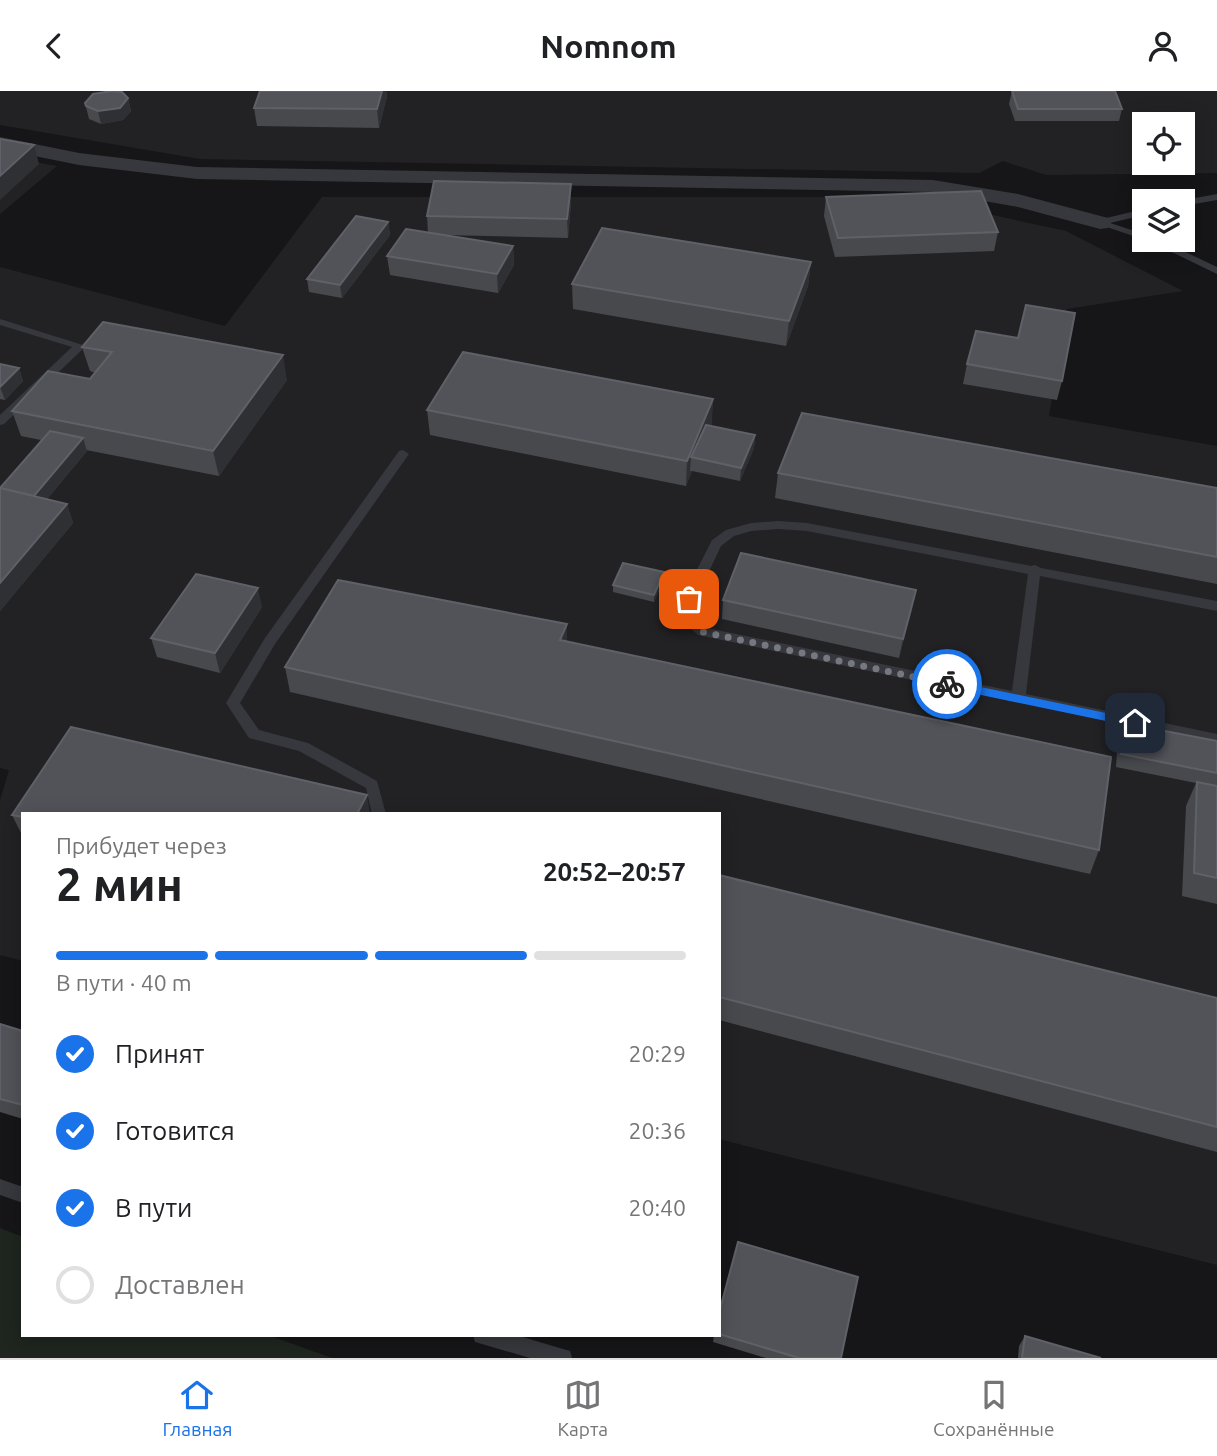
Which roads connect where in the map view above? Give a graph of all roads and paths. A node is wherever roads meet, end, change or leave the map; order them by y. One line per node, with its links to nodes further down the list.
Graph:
1 (0, 143): 5 (street)
2 (1217, 197): 3 (lane)
3 (1195, 202)
4 (1132, 215): 5 (lane)
5 (1100, 223): 6 (lane)
6 (1132, 233)
7 (1177, 252): 8 (lane)
8 (1217, 271)
9 (0, 322): 10 (lane)
10 (0, 421)
11 (403, 454): 16 (lane)
12 (1035, 569): 13 (lane); 14 (lane); 14 (lane)
13 (1217, 606)
14 (1018, 699): 15 (lane)
15 (1217, 739)
16 (379, 812)
17 (0, 1188): 18 (lane)
18 (21, 1194)
19 (489, 1337): 20 (lane)
20 (563, 1358)

